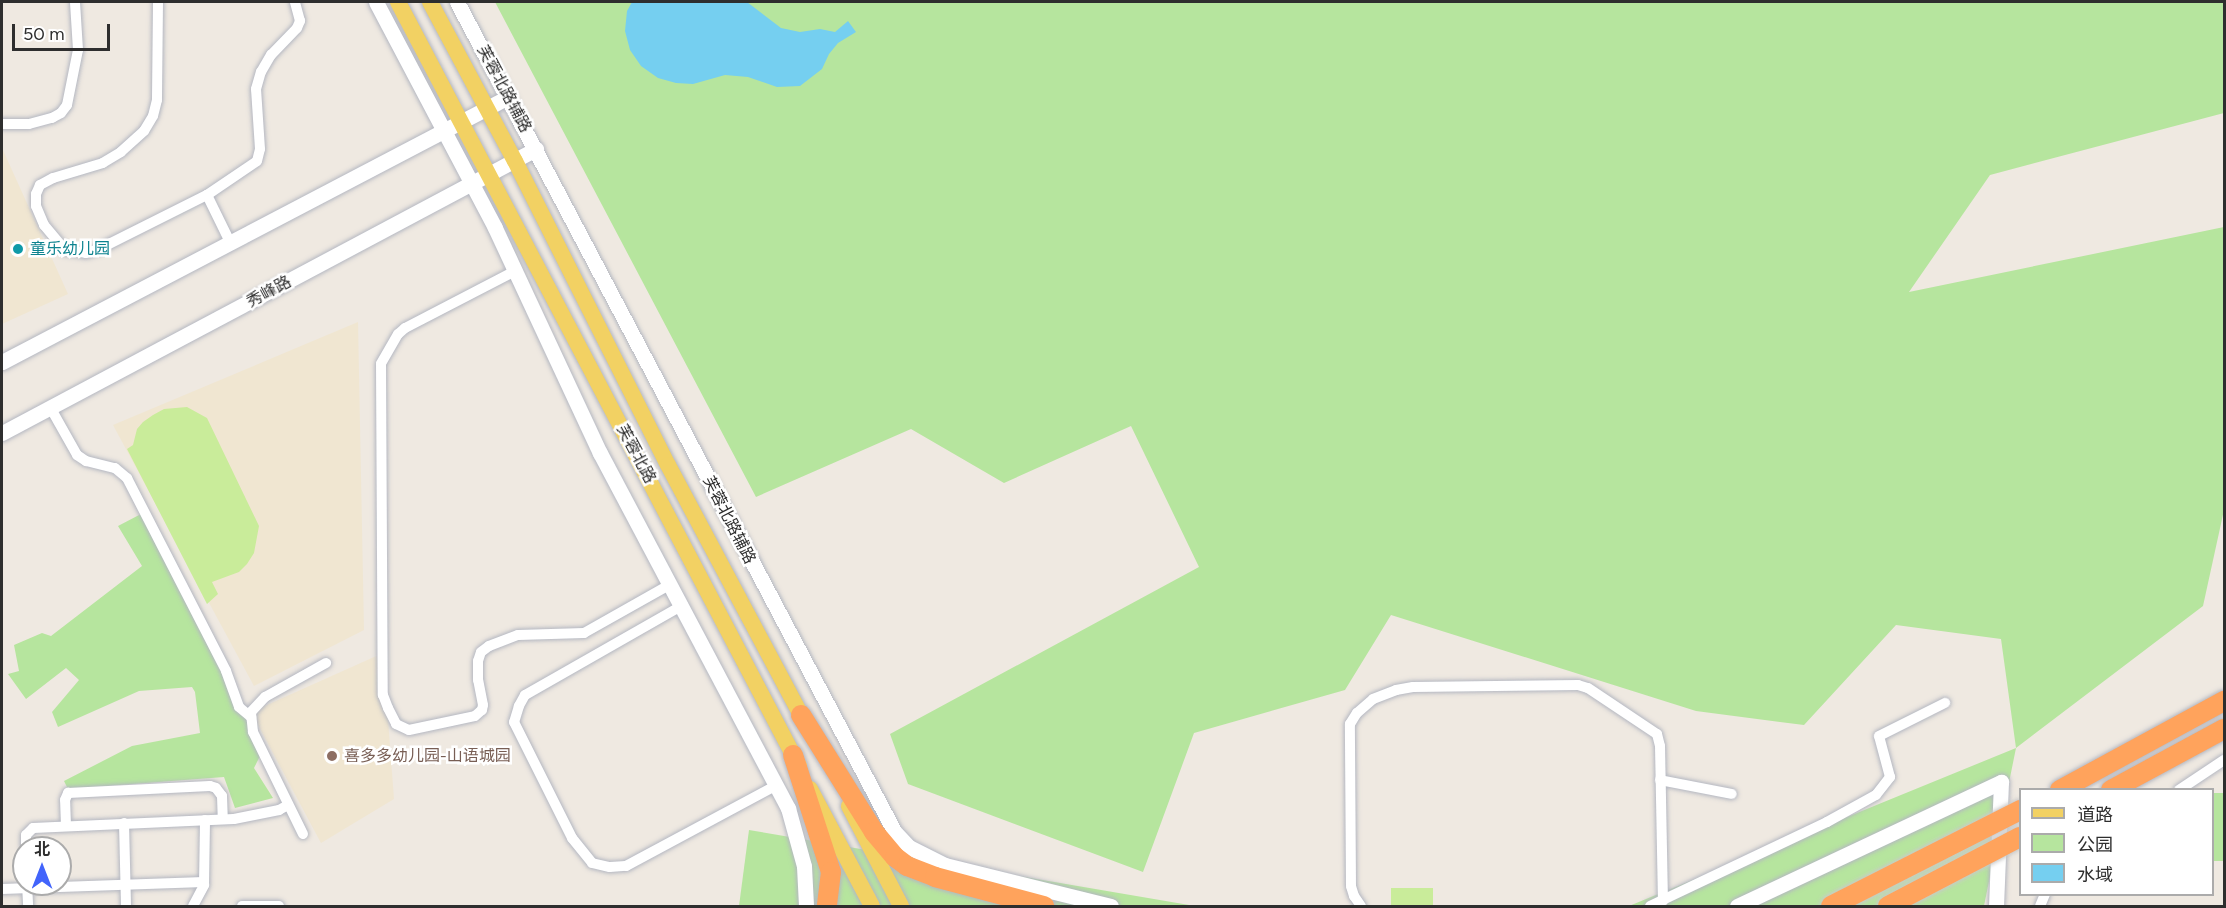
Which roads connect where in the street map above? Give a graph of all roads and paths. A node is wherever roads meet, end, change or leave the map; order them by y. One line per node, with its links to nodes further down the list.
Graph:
1 (75, 2): 11 (street)
2 (158, 2): 17 (street)
3 (295, 2): 17 (street)
4 (376, 2): 12 (main road)
5 (398, 2): 10 (main road, 芙蓉北路)
6 (430, 2): 9 (main road, 芙蓉北路)
7 (457, 2): 8 (main road, 芙蓉北路辅路)
8 (508, 97): 9 (main road); 13 (main road, 芙蓉北路辅路)
9 (487, 108): 10 (main road); 14 (main road, 芙蓉北路)
10 (463, 121): 12 (main road); 15 (main road, 芙蓉北路)
11 (2, 124)
12 (444, 131): 16 (main road); 18 (main road)
13 (536, 149): 14 (main road, 秀峰路); 62 (main road, 芙蓉北路辅路)
14 (515, 161): 15 (main road, 秀峰路); 28 (main road, 芙蓉北路)
15 (490, 175): 16 (main road, 秀峰路); 31 (main road, 芙蓉北路)
16 (472, 184): 19 (main road); 21 (main road, 秀峰路)
17 (207, 195): 18 (street)
18 (230, 242): 20 (main road)
19 (515, 271): 23 (main road); 23 (street)
20 (2, 362)
21 (50, 407): 22 (main road, 秀峰路); 29 (street)
22 (2, 433)
23 (671, 584): 24 (main road)
24 (683, 605): 34 (main road); 34 (street)
25 (326, 663): 29 (street)
26 (2224, 700): 35 (highway)
27 (1945, 703): 51 (street)
28 (801, 715): 60 (main road, 芙蓉北路); 61 (highway)
29 (251, 717): 39 (street)
30 (2224, 729): 36 (highway)
31 (793, 755): 58 (highway); 59 (main road, 芙蓉北路)
32 (2224, 760): 37 (street)
33 (1660, 780): 38 (street); 51 (street); 63 (street)
34 (777, 785): 57 (main road)
35 (2062, 788)
36 (2113, 788)
37 (2181, 788)
38 (1732, 794)
39 (288, 805): 41 (street); 45 (street)
40 (2019, 811): 66 (highway, bridge)
41 (223, 819): 42 (street); 44 (street)
42 (205, 820): 43 (street); 48 (street)
43 (124, 823): 44 (street); 49 (street)
44 (66, 826): 46 (street)
45 (303, 834)
46 (27, 836)
47 (2019, 838): 67 (highway, bridge)
48 (204, 882): 49 (street); 54 (street)
49 (125, 884): 50 (street); 53 (street)
50 (72, 885)
51 (1663, 901): 64 (street)
52 (1993, 905): 65 (main road)
53 (126, 906)
54 (193, 906)
55 (242, 906): 56 (street)
56 (279, 906)
57 (806, 906)
58 (827, 906)
59 (872, 906)
60 (901, 906)
61 (1044, 906)
62 (1111, 906)
63 (1361, 906)
64 (1650, 906)
65 (1737, 906)
66 (1832, 906)
67 (1888, 906)

